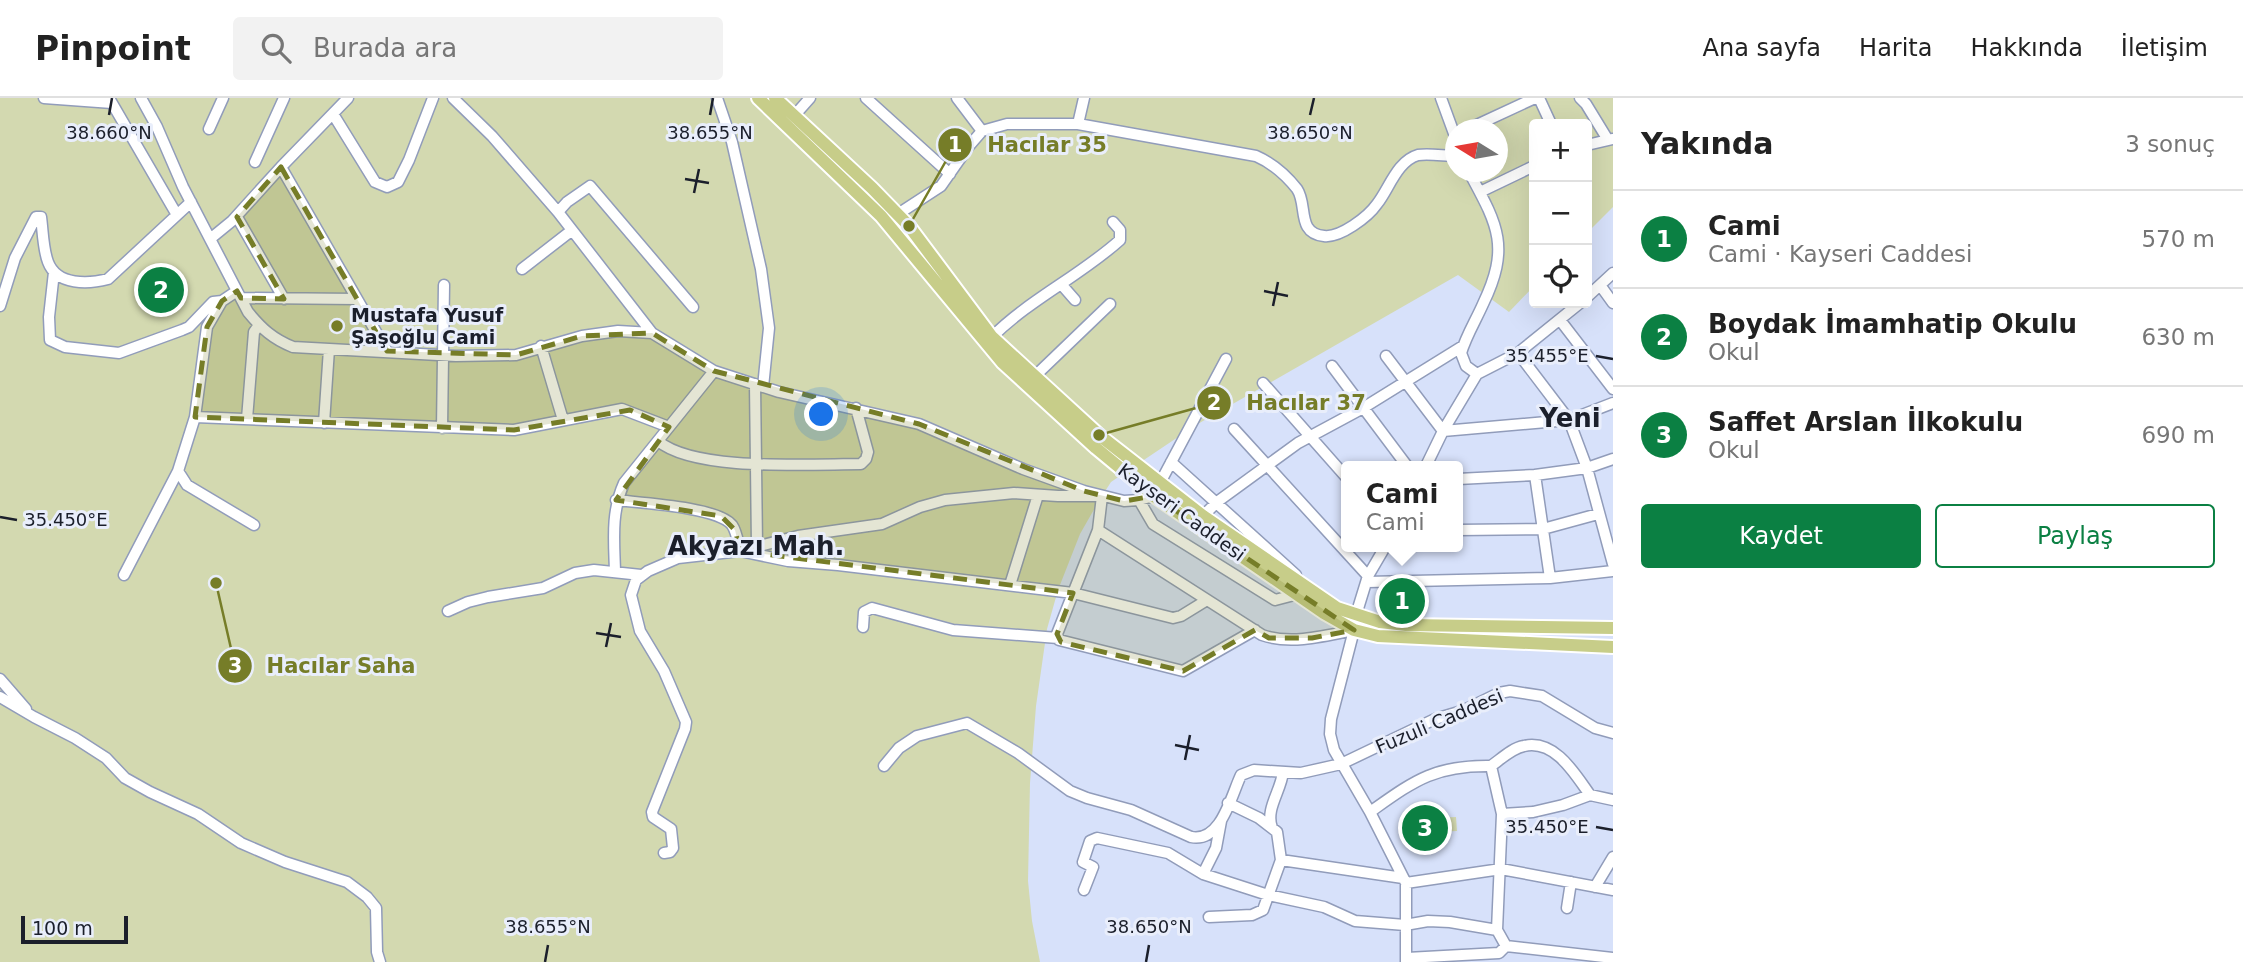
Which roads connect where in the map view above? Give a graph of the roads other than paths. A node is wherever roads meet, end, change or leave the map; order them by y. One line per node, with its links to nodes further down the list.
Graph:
1 (44, 98): 17 (street)
2 (141, 98): 36 (street)
3 (223, 98): 25 (street)
4 (284, 98): 30 (street)
5 (348, 98): 19 (street)
6 (433, 98): 19 (street)
7 (717, 98): 79 (street)
8 (758, 98): 109 (main road, Kayseri Caddesi)
9 (775, 98): 20 (main road, Kayseri Caddesi)
10 (810, 98): 20 (street)
11 (866, 98): 33 (street)
12 (957, 98): 26 (street)
13 (1084, 98): 24 (street)
14 (1441, 98): 21 (street)
15 (1537, 98): 22 (street); 23 (street)
16 (1580, 98): 27 (street)
17 (110, 100): 39 (street)
18 (457, 100): 37 (street)
19 (333, 114): 31 (street)
20 (794, 116): 38 (main road, Kayseri Caddesi)
21 (1449, 119)
22 (1490, 119)
23 (1548, 119)
24 (1078, 124): 26 (street); 29 (street)
25 (209, 129)
26 (982, 131): 33 (street)
27 (1610, 140): 28 (street)
28 (1592, 144)
29 (1445, 156)
30 (255, 162)
31 (281, 167): 40 (street); 53 (street)
32 (1529, 168): 35 (street)
33 (950, 174): 38 (street)
34 (1474, 182): 35 (street)
35 (1480, 192): 66 (street)
36 (191, 202): 39 (street); 43 (street)
37 (558, 212): 42 (street); 59 (street)
38 (898, 214): 64 (main road, Kayseri Caddesi)
39 (177, 215): 45 (street)
40 (237, 217): 43 (street); 52 (street)
41 (1113, 222): 47 (street)
42 (571, 231): 44 (street); 63 (street)
43 (210, 239): 51 (street)
44 (522, 269)
45 (54, 272): 55 (street); 58 (street)
46 (1613, 273): 49 (street)
47 (1061, 284): 54 (street); 64 (street)
48 (444, 285): 70 (street)
49 (1600, 285): 50 (street); 56 (street)
50 (1592, 292)
51 (239, 295): 52 (street); 55 (street); 62 (street)
52 (284, 299): 53 (street)
53 (357, 299): 68 (street)
54 (1075, 300)
55 (222, 301): 84 (street)
56 (1613, 303)
57 (1110, 304): 76 (street)
58 (0, 306)
59 (693, 307)
60 (1574, 308): 61 (street)
61 (1560, 320): 69 (street); 80 (street)
62 (258, 325): 67 (street); 85 (street)
63 (652, 333): 65 (street); 74 (street)
64 (992, 337): 76 (main road, Kayseri Caddesi)
65 (541, 346): 70 (street); 86 (street)
66 (1463, 346): 75 (street); 77 (street)
67 (329, 348): 68 (street); 88 (street)
68 (387, 351): 70 (street)
69 (1518, 353): 75 (street); 87 (street)
70 (442, 355): 90 (street)
71 (1385, 356): 77 (street)
72 (1226, 359): 98 (street)
73 (1332, 366): 83 (street)
74 (714, 371): 79 (street); 89 (street)
75 (1477, 374): 92 (street)
76 (1035, 376): 106 (main road, Kayseri Caddesi)
77 (1405, 382): 83 (street); 92 (street)
78 (1263, 383): 93 (street)
79 (759, 385): 82 (street); 99 (street)
80 (1613, 389)
81 (1613, 403): 87 (street)
82 (856, 408): 99 (street); 108 (street)
83 (1363, 408): 93 (street); 96 (street)
84 (195, 417): 85 (street); 102 (street)
85 (247, 419): 88 (street)
86 (563, 420): 89 (street); 90 (street)
87 (1569, 420): 92 (street); 101 (street)
88 (324, 423): 90 (street)
89 (669, 427): 94 (street)
90 (442, 428)
91 (1234, 429): 100 (street)
92 (1443, 431): 97 (street)
93 (1311, 436): 100 (street); 103 (street)
94 (658, 441): 99 (street); 110 (street)
95 (1613, 458): 101 (street)
96 (1404, 461)
97 (1428, 461)
98 (1171, 462): 106 (street); 112 (street)
99 (756, 464): 119 (street)
100 (1266, 465): 112 (street); 120 (street)
101 (1587, 468): 104 (street); 113 (street)
102 (178, 471): 115 (street); 127 (street)
103 (1341, 471)
104 (1535, 475): 105 (street); 116 (street)
105 (1463, 479)
106 (1160, 483): 114 (main road, Kayseri Caddesi)
107 (1038, 495): 108 (street); 119 (street); 131 (street)
108 (1102, 495): 111 (street); 117 (street)
109 (1154, 496): 111 (street); 133 (main road, Kayseri Caddesi)
110 (616, 500): 121 (street); 125 (street)
111 (1139, 500): 133 (street)
112 (1217, 502): 114 (street); 134 (street)
113 (1598, 514): 116 (street); 124 (street)
114 (1203, 516): 134 (main road, Kayseri Caddesi)
115 (254, 525)
116 (1544, 529): 118 (street); 129 (street)
117 (1098, 530): 132 (street); 135 (street)
118 (1463, 530)
119 (757, 546): 121 (street)
120 (1341, 550)
121 (740, 551): 128 (street); 131 (street)
122 (1343, 552): 130 (street)
123 (1382, 552): 130 (street)
124 (1613, 564)
125 (615, 571): 128 (street); 136 (street)
126 (1613, 571): 129 (street)
127 (124, 575)
128 (641, 575): 159 (street)
129 (1550, 578): 130 (street)
130 (1367, 579): 137 (street)
131 (1010, 585): 132 (street)
132 (1073, 593): 135 (street); 142 (street)
133 (1298, 594): 141 (main road, Kayseri Caddesi)
134 (1320, 596): 137 (main road, Kayseri Caddesi)
135 (1207, 600): 140 (street)
136 (448, 611)
137 (1356, 615): 139 (main road, Kayseri Caddesi)
138 (863, 627): 142 (street)
139 (1613, 628)
140 (1255, 630): 141 (street); 142 (street)
141 (1354, 630): 143 (main road, Kayseri Caddesi); 148 (street)
142 (1058, 638)
143 (1613, 647)
144 (0, 679): 146 (street)
145 (0, 696): 146 (street)
146 (34, 717): 177 (street)
147 (1613, 733): 148 (street, Fuzuli Caddesi)
148 (1341, 764): 151 (street, Fuzuli Caddesi); 155 (street)
149 (884, 765): 157 (street)
150 (1491, 766): 152 (street); 155 (street); 156 (street)
151 (1283, 772): 154 (street, Fuzuli Caddesi); 158 (street)
152 (1590, 795): 153 (street); 156 (street)
153 (1613, 800)
154 (1228, 803): 157 (street); 158 (street)
155 (1370, 812): 164 (street)
156 (1502, 814): 162 (street)
157 (1221, 821): 163 (street)
158 (1272, 829): 161 (street)
159 (664, 853)
160 (1613, 857): 166 (street)
161 (1281, 860): 164 (street); 169 (street)
162 (1501, 869): 164 (street); 165 (street); 173 (street)
163 (1203, 874): 167 (street); 169 (street)
164 (1404, 880): 172 (street)
165 (1571, 882): 166 (street); 170 (street)
166 (1595, 887): 168 (street)
167 (1084, 890)
168 (1613, 890)
169 (1268, 895): 171 (street); 172 (street)
170 (1567, 908)
171 (1209, 917)
172 (1405, 925): 173 (street); 176 (street)
173 (1497, 930): 174 (street)
174 (1506, 946): 175 (street); 176 (street)
175 (1613, 958)
176 (1406, 960)
177 (380, 962)

